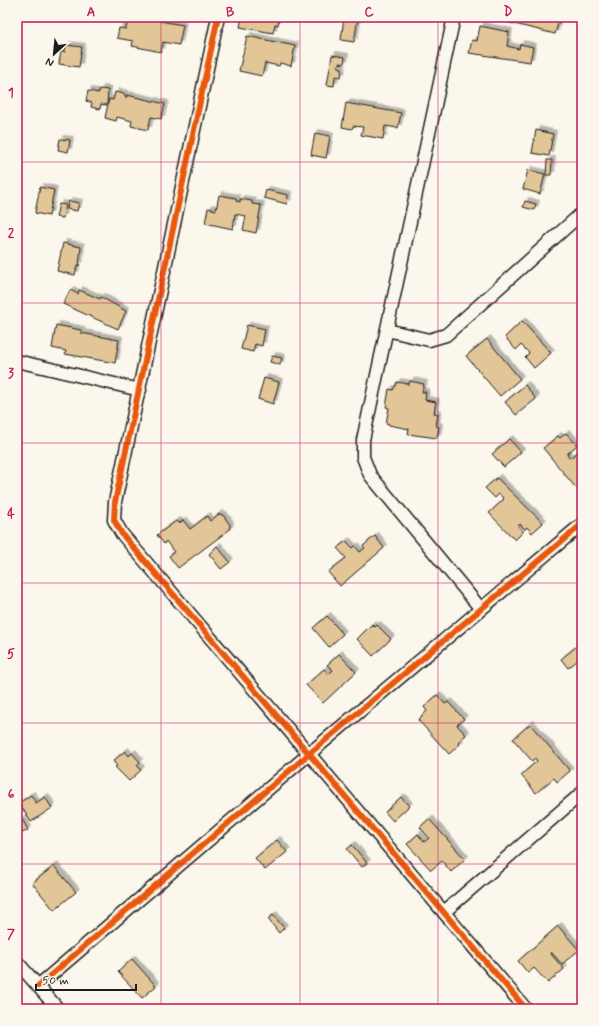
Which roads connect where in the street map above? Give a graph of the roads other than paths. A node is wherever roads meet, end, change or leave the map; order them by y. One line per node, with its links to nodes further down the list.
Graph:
1 (218, 17): 6 (street)
2 (454, 17): 4 (street)
3 (582, 213): 4 (street)
4 (386, 330): 8 (street)
5 (17, 361): 6 (street)
6 (140, 390): 9 (street)
7 (582, 524): 8 (street)
8 (481, 609): 9 (street)
9 (309, 754): 11 (street); 13 (street)
10 (582, 793): 11 (street)
11 (444, 912): 15 (street)
12 (17, 962): 13 (street)
13 (38, 986): 14 (street)
14 (58, 1009)
15 (526, 1009)

